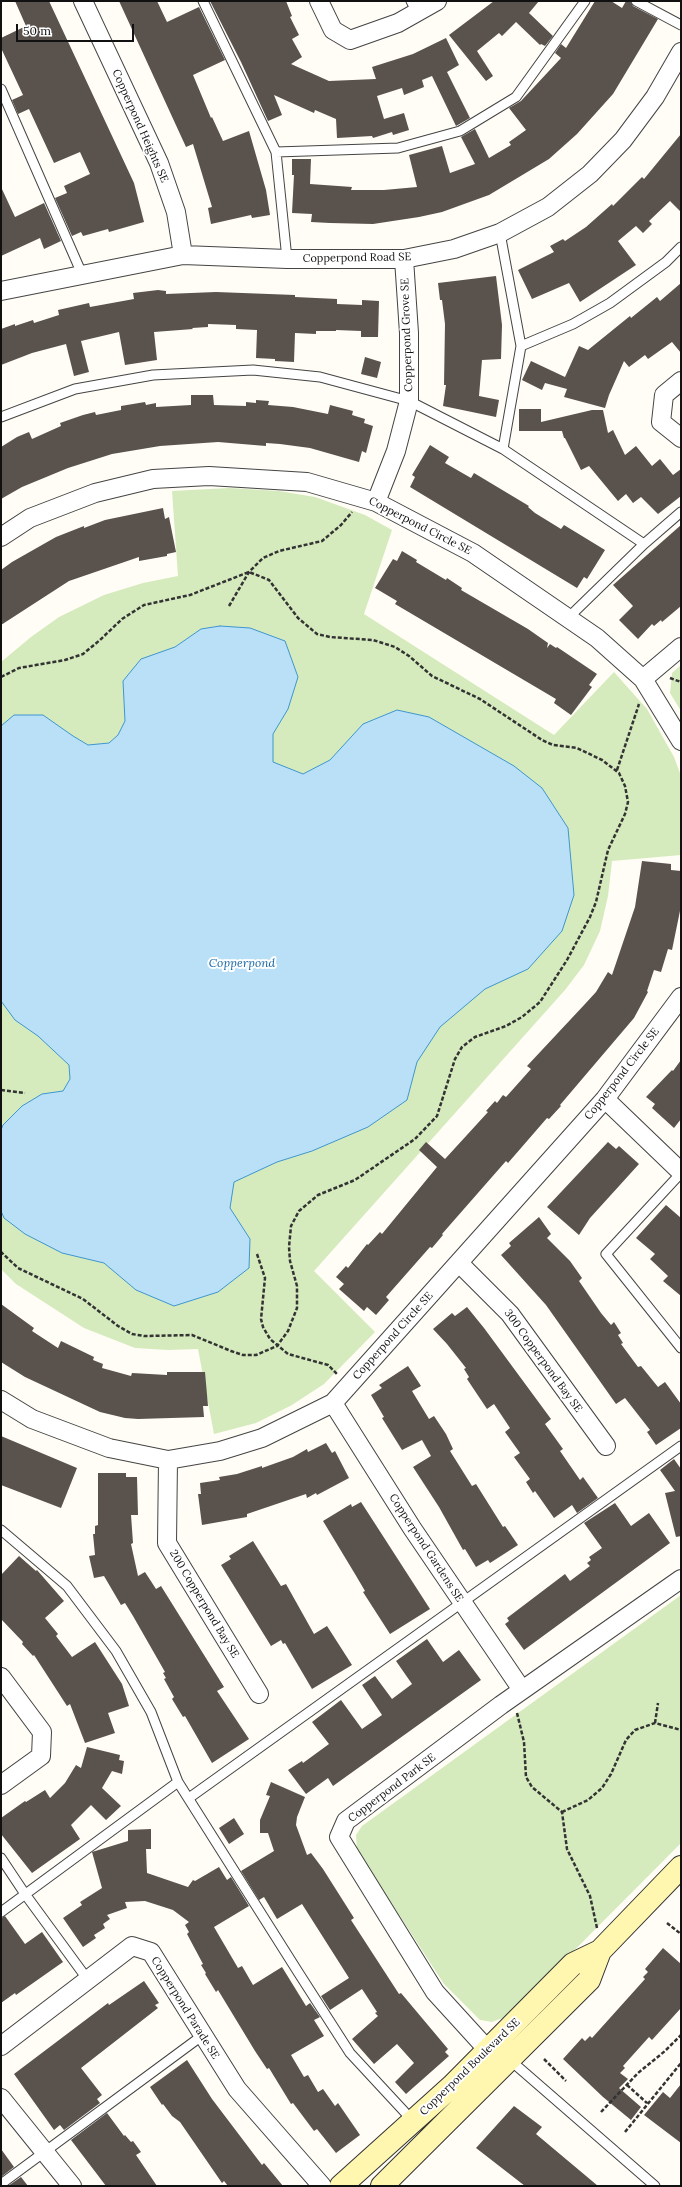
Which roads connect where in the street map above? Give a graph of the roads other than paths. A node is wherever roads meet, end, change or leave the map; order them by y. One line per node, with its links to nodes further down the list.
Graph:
1 (83, 1): 14 (street, Copperpond Heights SE)
2 (204, 1): 11 (lane)
3 (319, 1): 7 (street)
4 (437, 1): 7 (street)
5 (585, 1): 11 (lane)
6 (636, 1): 8 (lane)
7 (414, 7)
8 (681, 25)
9 (681, 52): 12 (street, Copperpond Road SE)
10 (1, 89): 17 (lane)
11 (276, 152): 15 (lane)
12 (500, 233): 16 (street, Copperpond Road SE); 19 (lane)
13 (681, 247): 19 (lane)
14 (183, 255): 15 (street, Copperpond Road SE); 17 (street, Copperpond Road SE)
15 (287, 259): 16 (street, Copperpond Road SE)
16 (404, 259): 21 (street, Copperpond Grove SE)
17 (82, 274): 18 (street, Copperpond Road SE)
18 (1, 291)
19 (521, 346): 24 (lane)
20 (681, 381): 23 (street)
21 (409, 401): 22 (lane); 24 (lane); 25 (street, Copperpond Grove SE)
22 (1, 417)
23 (681, 438)
24 (503, 449): 28 (lane)
25 (376, 502): 27 (street, Copperpond Circle SE); 29 (street, Copperpond Circle SE)
26 (681, 512): 28 (lane)
27 (1, 537)
28 (644, 544): 29 (lane)
29 (568, 618): 31 (street, Copperpond Circle SE)
30 (681, 646): 31 (street)
31 (643, 679): 32 (street, Copperpond Circle SE)
32 (681, 741)
33 (681, 997): 34 (street, Copperpond Circle SE)
34 (605, 1099): 35 (street); 36 (street, Copperpond Circle SE)
35 (681, 1172): 37 (lane)
36 (459, 1263): 39 (street, Copperpond Circle SE); 40 (street, 300 Copperpond Bay SE)
37 (681, 1348)
38 (1, 1400): 42 (street, Copperpond Circle SE)
39 (333, 1403): 42 (street, Copperpond Circle SE); 45 (street, Copperpond Gardens SE)
40 (606, 1446)
41 (681, 1446): 45 (lane)
42 (168, 1460): 48 (street, 200 Copperpond Bay SE)
43 (1, 1530): 49 (lane)
44 (681, 1579): 47 (street, Copperpond Park SE)
45 (462, 1603): 47 (street, Copperpond Gardens SE); 51 (lane)
46 (1, 1677): 50 (street)
47 (522, 1690): 60 (street, Copperpond Park SE)
48 (259, 1694)
49 (178, 1782): 51 (lane); 54 (lane)
50 (1, 1784)
51 (189, 1798): 63 (lane)
52 (1, 1858): 54 (lane)
53 (681, 1867): 56 (street, Copperpond Boulevard SE)
54 (25, 1894): 55 (lane); 57 (lane)
55 (1, 1912)
56 (604, 1948): 60 (street, Copperpond Boulevard SE); 61 (street, Copperpond Boulevard SE)
57 (88, 1980): 58 (street, Copperpond Parade SE); 59 (street, Copperpond Parade SE)
58 (203, 2035): 64 (lane); 67 (street, Copperpond Parade SE)
59 (1, 2046)
60 (488, 2050): 61 (street, Copperpond Park SE); 63 (street, Copperpond Boulevard SE)
61 (507, 2063): 69 (street, Copperpond Boulevard SE); 70 (lane)
62 (1, 2098): 64 (street)
63 (413, 2121): 68 (street, Copperpond Boulevard SE)
64 (45, 2153): 65 (lane); 66 (street)
65 (1, 2184)
66 (72, 2186)
67 (322, 2186)
68 (341, 2186)
69 (382, 2186)
70 (655, 2186)

